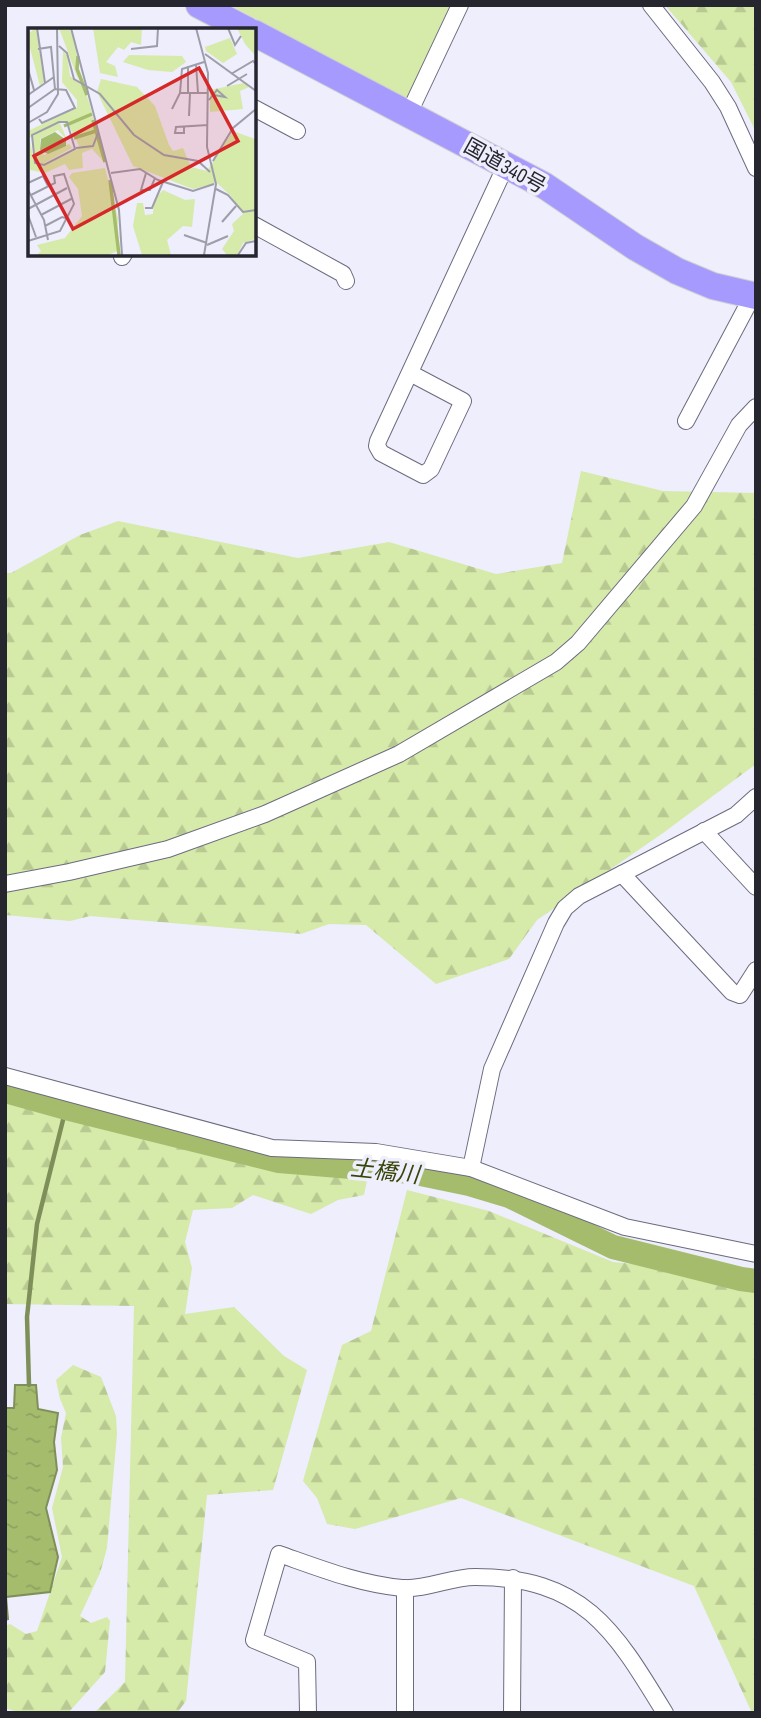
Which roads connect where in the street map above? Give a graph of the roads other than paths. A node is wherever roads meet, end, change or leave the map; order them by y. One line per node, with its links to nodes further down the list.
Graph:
1 (199, 5): 4 (highway)
2 (460, 5): 7 (street)
3 (651, 5): 10 (street)
4 (243, 28)
5 (256, 34): 7 (highway, 国道340号)
6 (256, 109): 8 (street)
7 (409, 113): 9 (highway, 国道340号)
8 (297, 131)
9 (506, 165): 13 (highway, 国道340号); 14 (street)
10 (756, 168)
11 (256, 226): 12 (street)
12 (346, 281)
13 (754, 296): 16 (street)
14 (410, 373): 14 (street)
15 (756, 407): 20 (street)
16 (686, 421)
17 (756, 797): 18 (street)
18 (704, 831): 19 (street); 21 (street)
19 (622, 874): 22 (street); 24 (street)
20 (5, 884)
21 (756, 887)
22 (756, 970)
23 (5, 1076): 24 (street)
24 (471, 1168): 25 (street)
25 (756, 1254)
26 (513, 1578): 27 (street); 28 (street); 31 (street)
27 (405, 1588): 29 (street); 30 (street)
28 (659, 1711)
29 (308, 1713)
30 (405, 1713)
31 (512, 1713)

